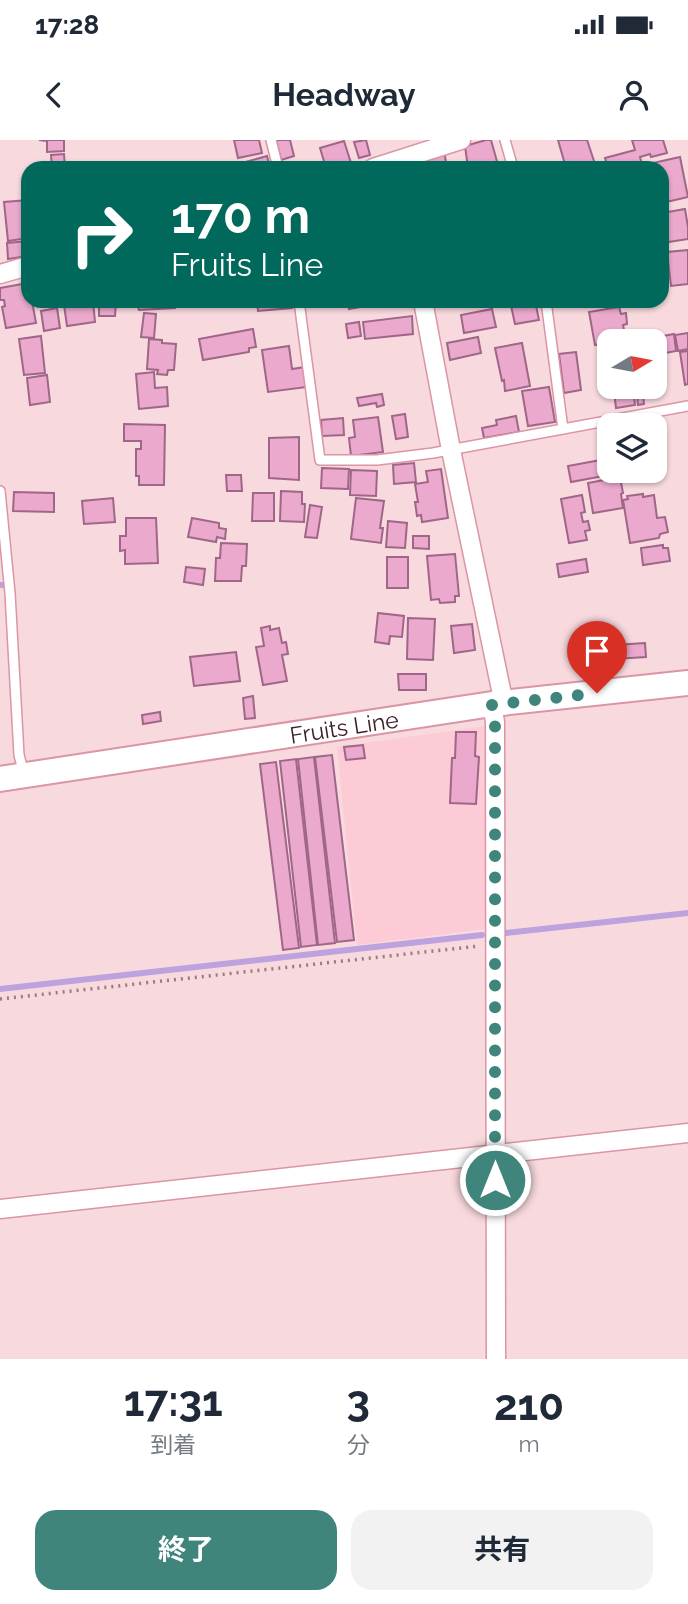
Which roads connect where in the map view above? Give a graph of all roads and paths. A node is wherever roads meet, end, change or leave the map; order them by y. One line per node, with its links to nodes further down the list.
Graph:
1 (271, 140): 4 (lane)
2 (461, 140): 5 (street)
3 (505, 140): 6 (lane)
4 (276, 161)
5 (407, 161)
6 (511, 161)
7 (21, 268): 8 (street)
8 (0, 274)
9 (300, 308): 14 (lane)
10 (424, 308): 14 (street)
11 (547, 308): 13 (lane)
12 (688, 405): 13 (lane)
13 (563, 429): 14 (lane)
14 (451, 450): 17 (street)
15 (0, 491): 18 (lane)
16 (688, 683): 17 (street, Fruits Line)
17 (498, 704): 18 (street, Fruits Line); 20 (street)
18 (24, 775): 19 (street, Fruits Line)
19 (0, 779)
20 (495, 944): 21 (path); 23 (street)
21 (0, 999)
22 (688, 1133): 23 (street)
23 (495, 1154): 24 (street); 25 (street)
24 (0, 1209)
25 (496, 1359)

